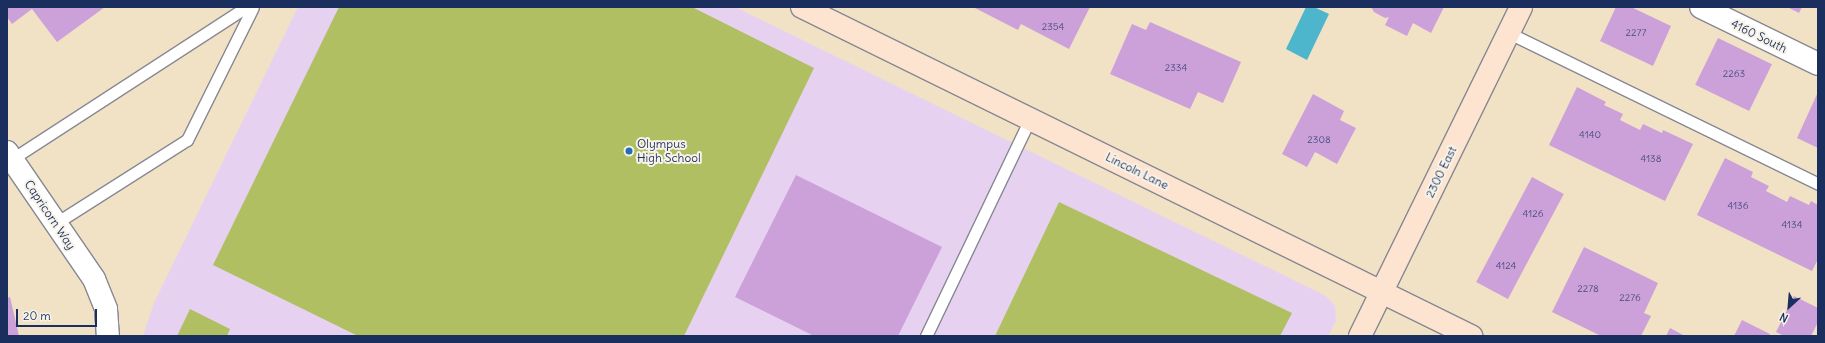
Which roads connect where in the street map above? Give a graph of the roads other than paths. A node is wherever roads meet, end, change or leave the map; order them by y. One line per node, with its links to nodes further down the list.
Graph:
1 (246, 7): 9 (lane)
2 (253, 7): 11 (lane)
3 (802, 7): 8 (street, Lincoln Lane)
4 (1522, 7): 6 (street, 2300 East)
5 (1701, 7): 7 (street, 4160 South)
6 (1509, 33): 10 (lane); 12 (street, 2300 East)
7 (1818, 64)
8 (1030, 119): 12 (street, Lincoln Lane); 14 (lane)
9 (10, 156): 11 (street, Capricorn Way)
10 (1818, 184)
11 (56, 223): 13 (street, Capricorn Way)
12 (1382, 292): 15 (street, 2300 East); 16 (street, Lincoln Lane)
13 (108, 336)
14 (926, 336)
15 (1360, 336)
16 (1471, 336)

